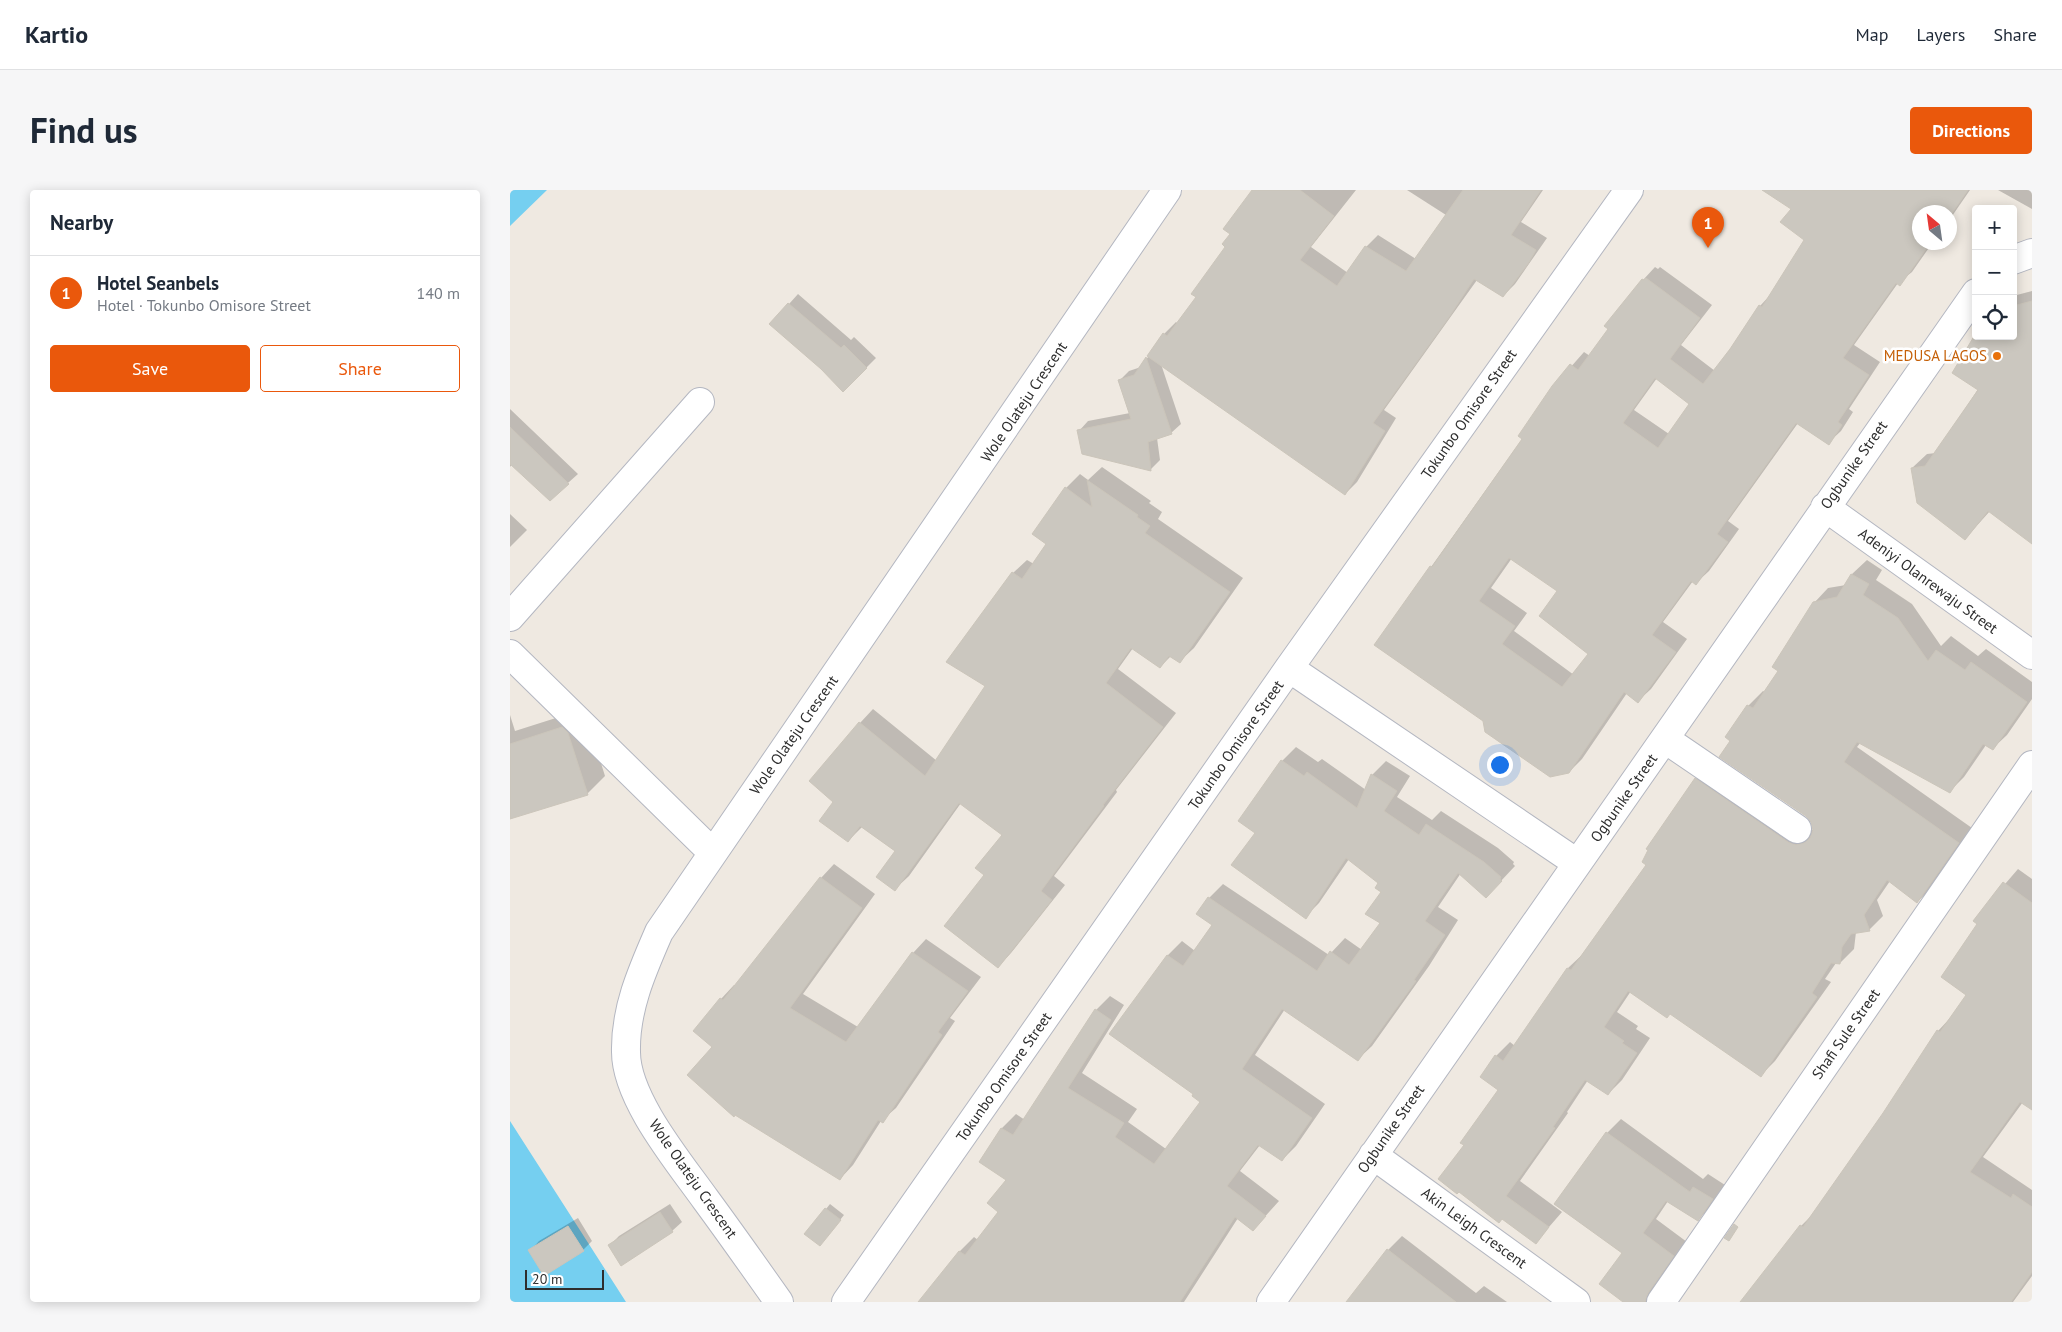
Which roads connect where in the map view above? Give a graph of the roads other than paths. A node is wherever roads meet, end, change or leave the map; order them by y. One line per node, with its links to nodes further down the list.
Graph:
1 (1167, 190): 15 (street, Wole Olateju Crescent)
2 (1628, 190): 11 (street, Tokunbo Omisore Street)
3 (2032, 253): 4 (street)
4 (2017, 259)
5 (1975, 295): 7 (street, Ogbunike Street)
6 (700, 402): 8 (street)
7 (1825, 507): 10 (street, Adeniyi Olanrewaju Street); 12 (street, Ogbunike Street)
8 (510, 617)
9 (510, 654): 15 (street)
10 (2032, 655)
11 (1289, 668): 16 (street); 19 (street, Tokunbo Omisore Street)
12 (1665, 739): 14 (street); 16 (street, Ogbunike Street)
13 (2032, 765): 22 (street, Shafi Sule Street)
14 (1797, 829)
15 (713, 853): 18 (street, Wole Olateju Crescent)
16 (1577, 863): 17 (street, Ogbunike Street)
17 (1373, 1155): 20 (street, Ogbunike Street); 21 (street, Akin Leigh Crescent)
18 (779, 1302)
19 (846, 1302)
20 (1271, 1302)
21 (1576, 1302)
22 (1661, 1302)

